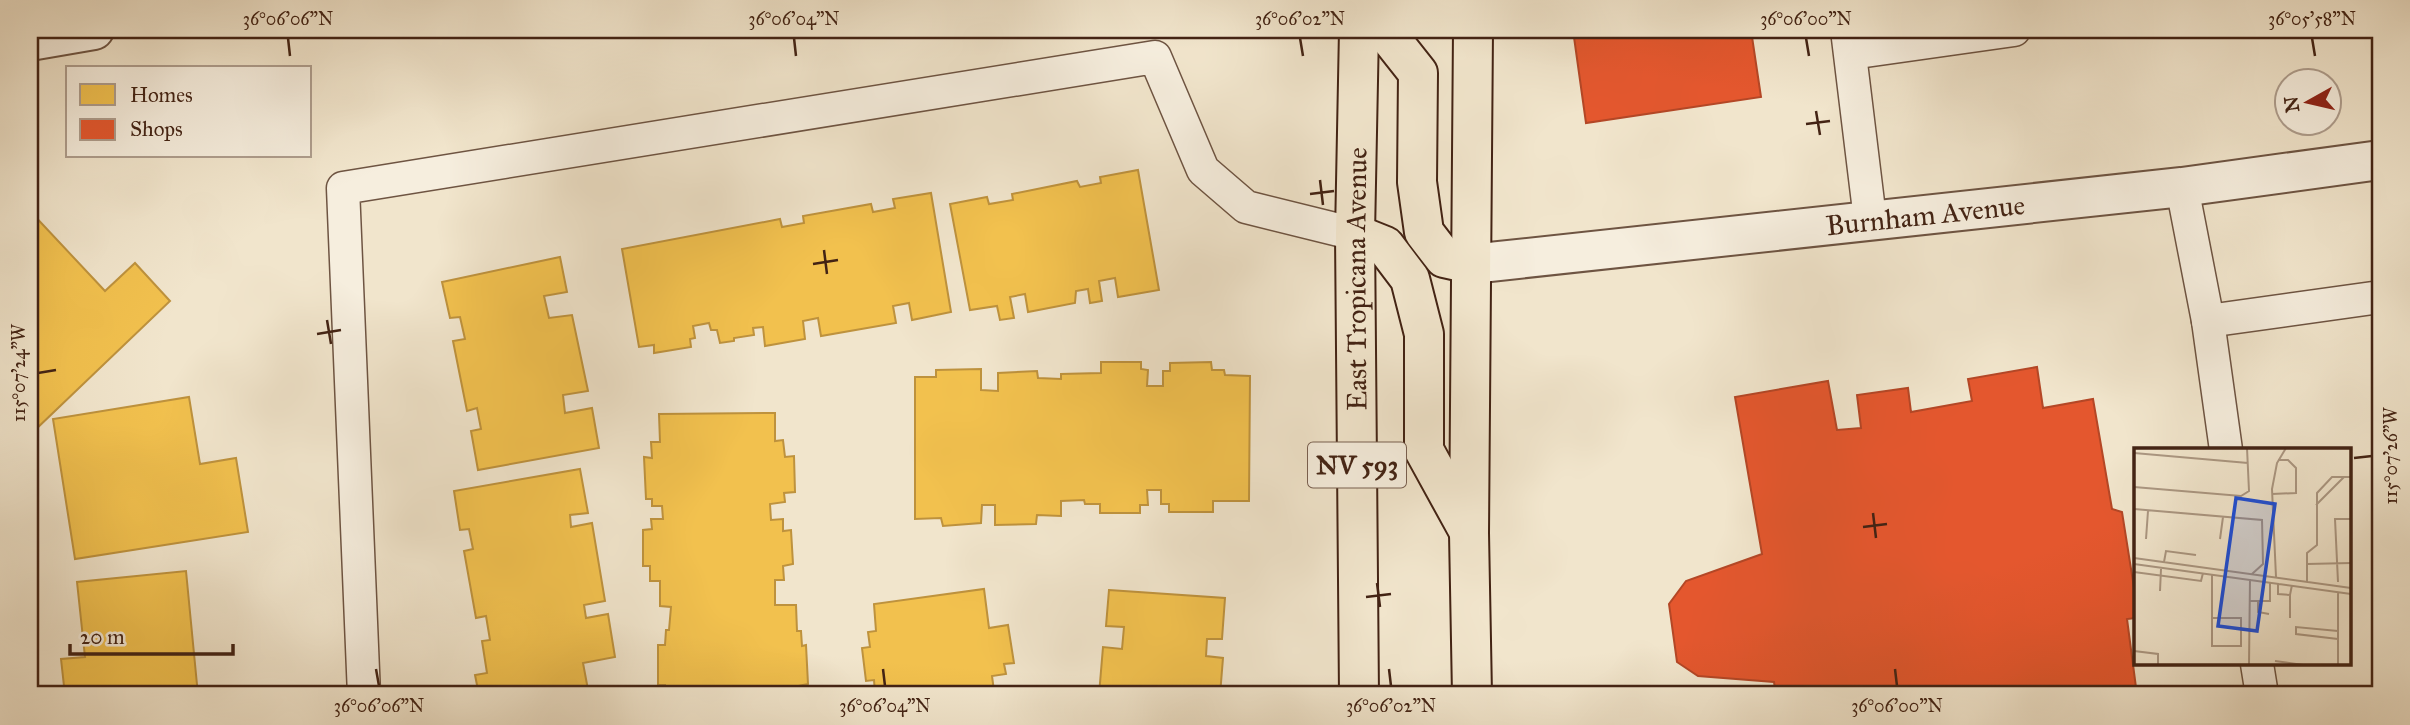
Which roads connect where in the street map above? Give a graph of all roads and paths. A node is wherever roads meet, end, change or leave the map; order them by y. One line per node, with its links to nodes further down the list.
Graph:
1 (94, 30): 6 (street)
2 (1359, 30): 11 (main road, East Tropicana Avenue / NV 593)
3 (1384, 30): 12 (main road)
4 (1473, 30): 12 (main road)
5 (2014, 30): 7 (lane)
6 (30, 41)
7 (1849, 41): 10 (lane)
8 (2380, 160): 9 (street, Burnham Avenue)
9 (2182, 187): 10 (street, Burnham Avenue); 14 (lane)
10 (1870, 219): 12 (street, Burnham Avenue)
11 (1356, 234): 16 (main road); 18 (lane); 19 (main road, East Tropicana Avenue / NV 593)
12 (1471, 264): 16 (main road)
13 (2380, 297): 14 (lane)
14 (2208, 321): 15 (lane)
15 (2226, 448)
16 (1469, 533): 20 (main road)
17 (2257, 666): 21 (lane)
18 (364, 695)
19 (1359, 695)
20 (1472, 695)
21 (2262, 695)

